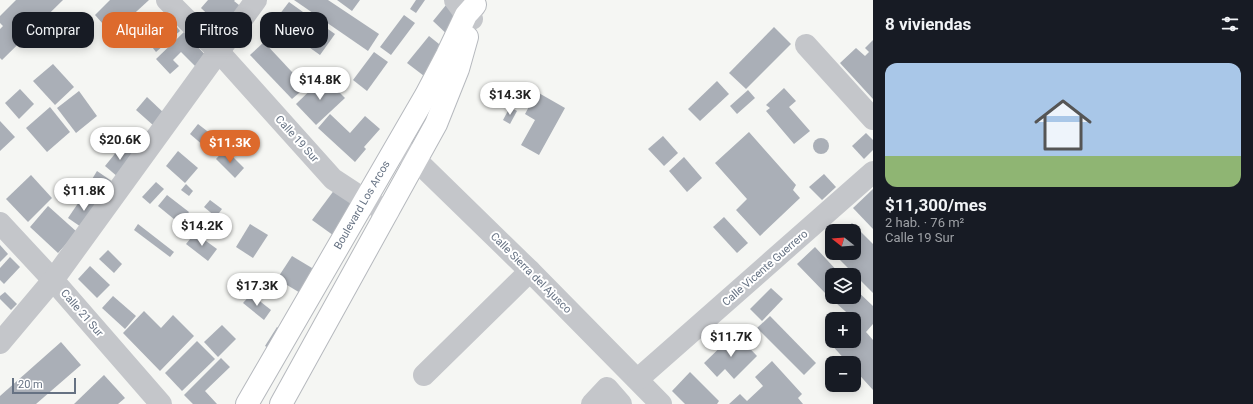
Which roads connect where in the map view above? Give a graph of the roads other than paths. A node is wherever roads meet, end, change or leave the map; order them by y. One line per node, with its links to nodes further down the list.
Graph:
1 (167, 0): 5 (street, Calle 19 Sur)
2 (256, 0): 5 (street)
3 (469, 8): 7 (main road, Boulevard Los Arcos); 8 (main road, Boulevard Los Arcos)
4 (806, 45): 6 (street)
5 (218, 51): 10 (street, Calle 19 Sur); 14 (street)
6 (873, 119)
7 (396, 147): 8 (street, Calle Sierra del Ajusco); 10 (main road, Boulevard Los Arcos)
8 (415, 160): 11 (main road, Boulevard Los Arcos); 13 (street, Calle Sierra del Ajusco)
9 (873, 172): 17 (street, Calle Vicente Guerrero)
10 (365, 200): 11 (street, Calle 19 Sur); 20 (main road, Boulevard Los Arcos)
11 (388, 212): 21 (main road, Boulevard Los Arcos)
12 (0, 223): 14 (street, Calle 21 Sur)
13 (530, 271): 16 (street); 17 (street, Calle Sierra del Ajusco)
14 (53, 280): 15 (street); 19 (street, Calle 21 Sur)
15 (0, 343)
16 (424, 375)
17 (636, 377): 18 (street, Calle Vicente Guerrero); 23 (street, Calle Sierra del Ajusco)
18 (617, 400): 22 (street)
19 (161, 404)
20 (246, 404)
21 (281, 404)
22 (592, 404)
23 (661, 404)

